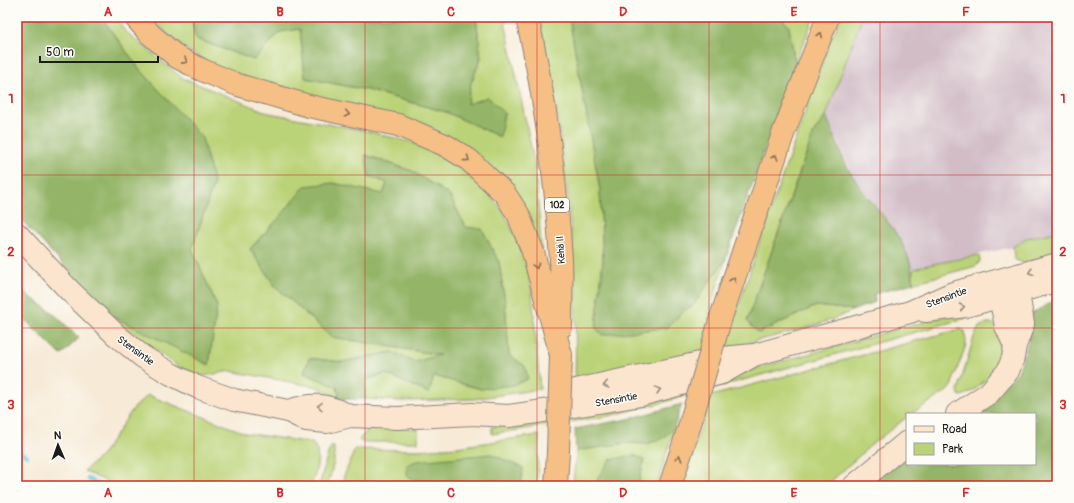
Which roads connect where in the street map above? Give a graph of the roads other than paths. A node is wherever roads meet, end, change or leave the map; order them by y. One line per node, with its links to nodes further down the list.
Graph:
1 (135, 17): 10 (highway, one-way to 10)
2 (521, 17): 5 (highway)
3 (527, 17): 5 (highway, Kehä II / 102)
4 (828, 17): 14 (highway, one-way to 4, bridge)
5 (536, 57): 10 (highway, Kehä II / 102)
6 (17, 234): 9 (main road, Stensintie)
7 (1057, 264): 9 (main road, one-way to 9)
8 (1057, 281): 9 (main road)
9 (1008, 289): 11 (main road)
10 (561, 354): 13 (highway, Kehä II / 102, bridge)
11 (959, 413)
12 (906, 443): 15 (main road)
13 (556, 486)
14 (670, 486)
15 (854, 486)

